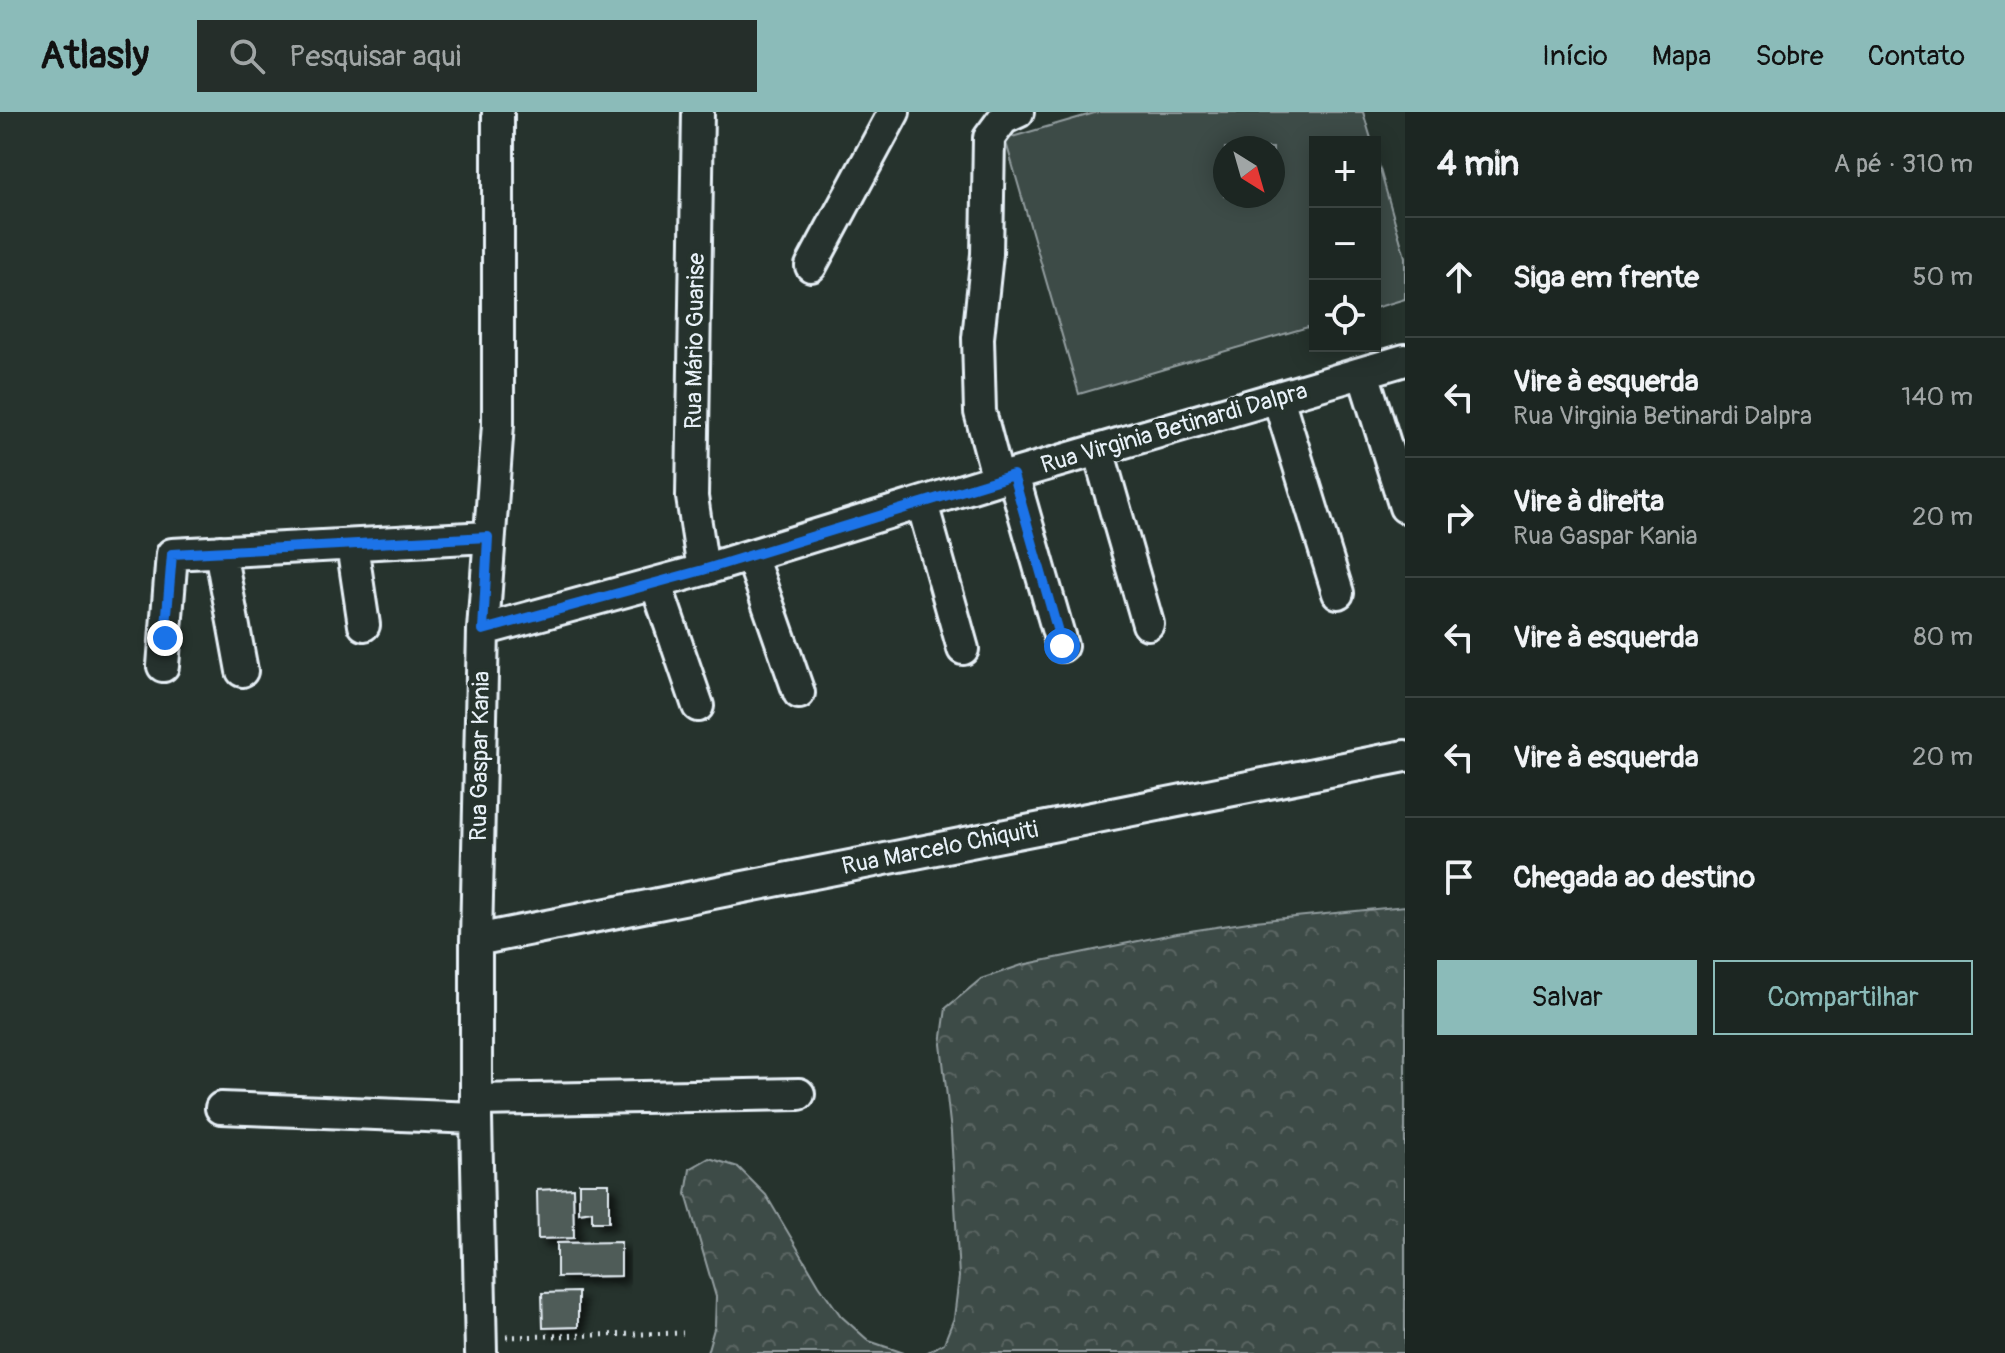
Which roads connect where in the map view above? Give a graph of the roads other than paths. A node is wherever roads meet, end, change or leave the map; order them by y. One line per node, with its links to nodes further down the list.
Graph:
1 (498, 112): 13 (street, Rua Gaspar Kania)
2 (698, 112): 17 (street, Rua Mário Guarise)
3 (894, 112): 5 (street)
4 (1018, 112): 10 (street)
5 (811, 266)
6 (1405, 360): 7 (street, Rua Virginia Betinardi Dalpra)
7 (1363, 373): 8 (street, Rua Virginia Betinardi Dalpra); 12 (street)
8 (1278, 398): 9 (street, Rua Virginia Betinardi Dalpra); 19 (street)
9 (1098, 450): 10 (street, Rua Virginia Betinardi Dalpra); 20 (street)
10 (1005, 477): 11 (street, Rua Virginia Betinardi Dalpra); 23 (street)
11 (922, 503): 16 (street, Rua Virginia Betinardi Dalpra); 24 (street)
12 (1405, 507)
13 (488, 537): 14 (street); 22 (street, Rua Gaspar Kania)
14 (352, 545): 15 (street); 21 (street)
15 (220, 551): 25 (street); 26 (street)
16 (751, 556): 17 (street, Rua Virginia Betinardi Dalpra); 27 (street)
17 (703, 570): 18 (street, Rua Virginia Betinardi Dalpra)
18 (656, 584): 22 (street, Rua Virginia Betinardi Dalpra); 28 (street)
19 (1338, 593)
20 (1148, 624)
21 (364, 625)
22 (483, 630): 30 (street, Rua Gaspar Kania)
23 (1062, 646)
24 (963, 649)
25 (163, 666)
26 (242, 671)
27 (799, 693)
28 (698, 706)
29 (1405, 756): 30 (street, Rua Marcelo Chiquiti)
30 (476, 940): 33 (street, Rua Gaspar Kania)
31 (799, 1094): 33 (street)
32 (221, 1108): 33 (street)
33 (476, 1109): 34 (street, Rua Gaspar Kania)
34 (481, 1345)

